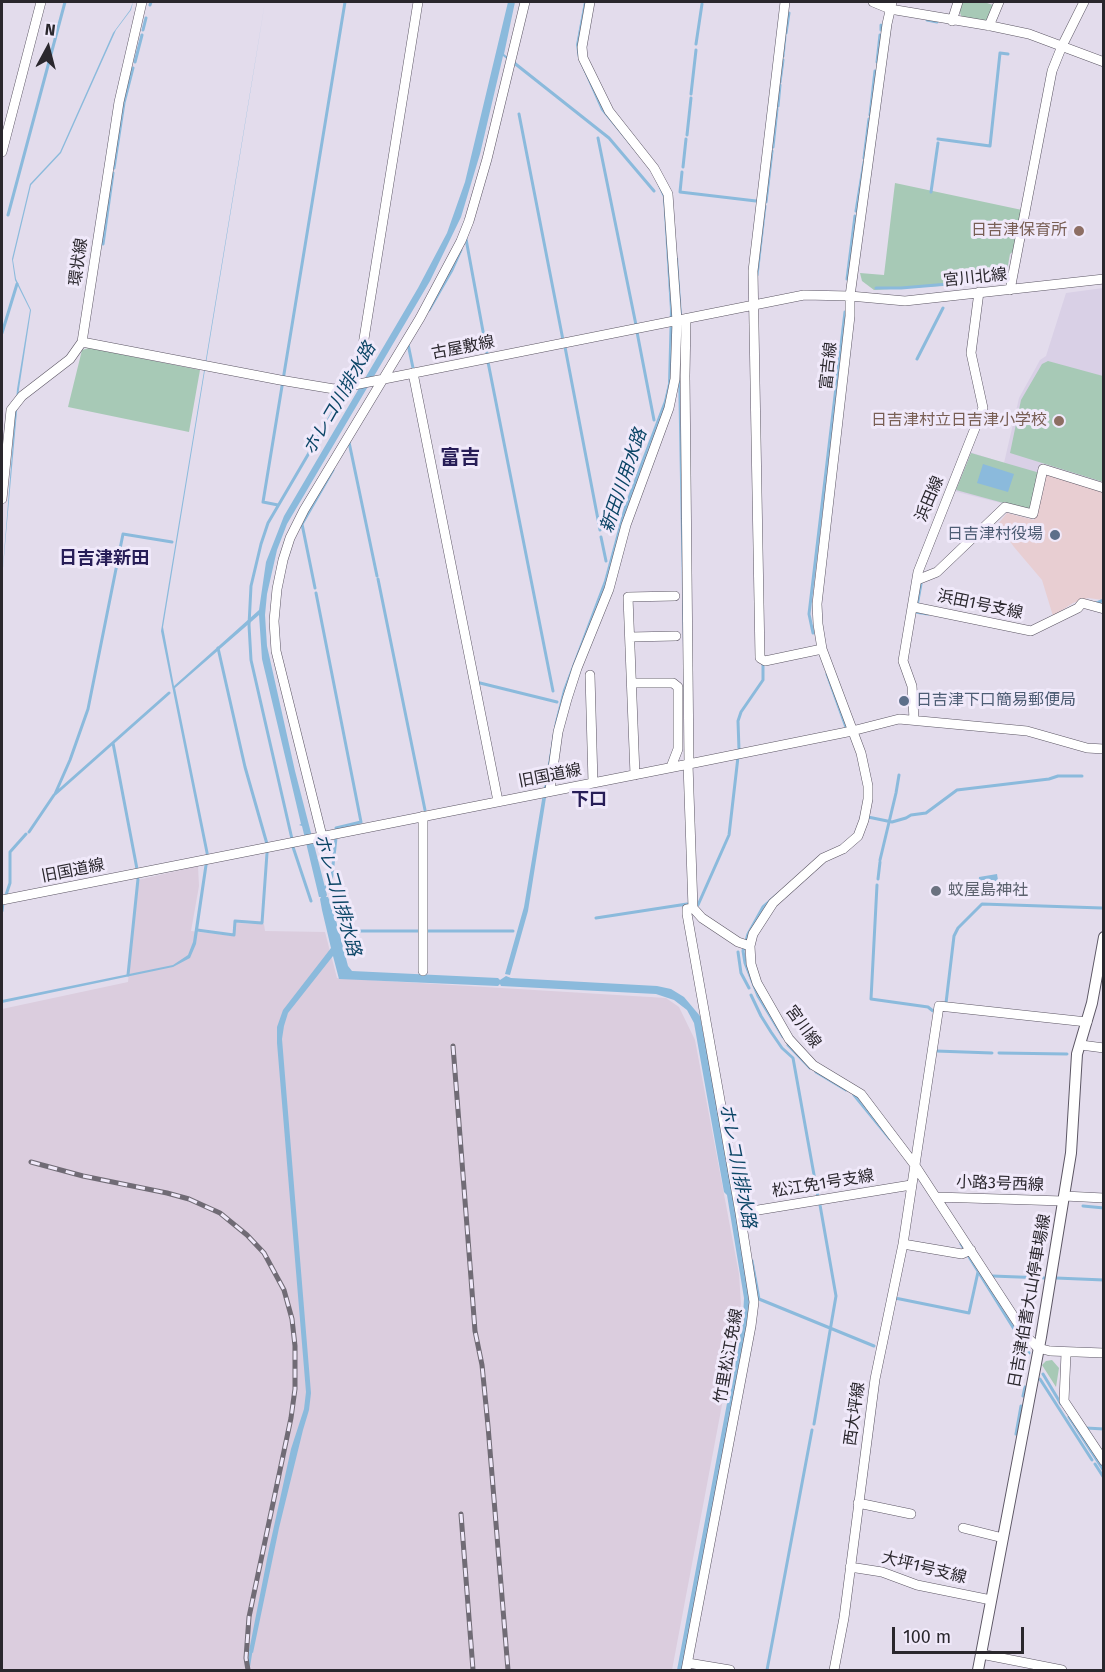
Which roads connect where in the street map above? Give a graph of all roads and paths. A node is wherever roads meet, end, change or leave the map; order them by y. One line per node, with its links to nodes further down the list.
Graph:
1 (41, 2): 16 (street)
2 (142, 2): 23 (street, 環状線)
3 (418, 2): 26 (street)
4 (525, 2): 25 (street)
5 (590, 2): 22 (street)
6 (785, 2): 21 (street)
7 (873, 2): 11 (street)
8 (958, 2): 12 (street)
9 (999, 2): 13 (street)
10 (1084, 2): 14 (street)
11 (891, 5): 12 (street); 20 (street, 富吉線)
12 (952, 21): 13 (street)
13 (989, 26): 14 (street)
14 (1062, 46): 15 (street); 18 (street)
15 (1104, 62)
16 (2, 152)
17 (1104, 279): 18 (street, 宮川北線)
18 (1010, 290): 19 (street, 宮川北線)
19 (979, 292): 20 (street, 宮川北線); 29 (street, 浜田線)
20 (850, 296): 21 (street, 古屋敷線); 35 (street, 富吉線)
21 (754, 305): 22 (street, 古屋敷線); 35 (street)
22 (682, 320): 24 (street, 古屋敷線); 41 (street); 45 (street)
23 (82, 342): 26 (street, 古屋敷線); 28 (street)
24 (412, 373): 25 (street, 古屋敷線); 46 (street)
25 (379, 381): 26 (street, 古屋敷線); 48 (street)
26 (355, 384)
27 (1104, 488): 29 (street)
28 (2, 499)
29 (917, 580): 31 (street, 浜田線)
30 (675, 596): 34 (street)
31 (914, 607): 32 (street, 浜田1号支線); 38 (street, 浜田線)
32 (1104, 609)
33 (676, 636): 34 (street)
34 (630, 637): 37 (street)
35 (822, 649): 39 (street, 富吉線)
36 (590, 675): 44 (street)
37 (632, 683): 42 (street); 43 (street)
38 (914, 719): 39 (street, 旧国道線); 40 (street, 旧国道線)
39 (852, 731): 41 (street, 旧国道線); 52 (street)
40 (1104, 749)
41 (688, 764): 42 (street, 旧国道線); 50 (street)
42 (671, 767): 43 (street, 旧国道線)
43 (635, 775): 44 (street, 旧国道線)
44 (593, 783): 45 (street, 旧国道線)
45 (550, 790): 46 (street, 旧国道線)
46 (498, 801): 47 (street, 旧国道線)
47 (423, 816): 48 (street, 旧国道線); 53 (street)
48 (319, 837): 49 (street, 旧国道線)
49 (2, 900)
50 (693, 908): 52 (street); 62 (street, 竹里松江免線)
51 (1104, 937): 54 (main road, 日吉津伯耆大山停車場線)
52 (750, 946): 57 (street, 宮川線)
53 (423, 971)
54 (1087, 1022): 55 (main road, 日吉津伯耆大山停車場線); 57 (street, 西大坪線)
55 (1081, 1045): 56 (street); 61 (main road, 日吉津伯耆大山停車場線)
56 (1104, 1048)
57 (914, 1164): 58 (street, 西大坪線); 59 (street, 宮川線)
58 (911, 1185): 62 (street, 松江免1号支線); 63 (street, 西大坪線)
59 (936, 1197): 61 (street, 小路3号西線); 64 (street, 宮川線)
60 (1104, 1198): 61 (street, 小路3号西線)
61 (1063, 1199): 65 (main road, 日吉津伯耆大山停車場線)
62 (740, 1213): 76 (street, 竹里松江免線)
63 (903, 1244): 64 (street); 69 (street, 西大坪線)
64 (971, 1250): 65 (street, 宮川線)
65 (1038, 1348): 66 (street); 72 (main road, 日吉津伯耆大山停車場線)
66 (1066, 1353): 67 (street); 68 (street)
67 (1104, 1353)
68 (1104, 1461)
69 (858, 1503): 70 (street); 73 (street, 西大坪線)
70 (911, 1514)
71 (963, 1528): 72 (street)
72 (1004, 1538): 74 (main road, 日吉津伯耆大山停車場線)
73 (850, 1567): 74 (street, 大坪1号支線); 78 (street, 西大坪線)
74 (991, 1600): 75 (main road, 日吉津伯耆大山停車場線)
75 (981, 1654): 79 (main road, 日吉津伯耆大山停車場線); 80 (street)
76 (687, 1667): 77 (street)
77 (730, 1671)
78 (834, 1671)
79 (978, 1671)
80 (1062, 1671)

